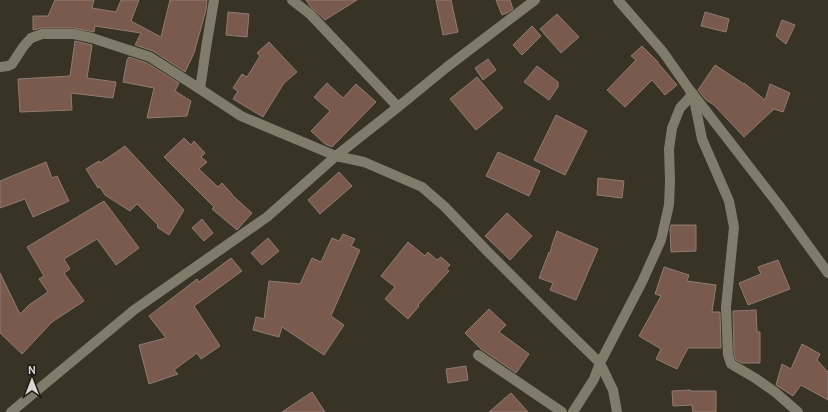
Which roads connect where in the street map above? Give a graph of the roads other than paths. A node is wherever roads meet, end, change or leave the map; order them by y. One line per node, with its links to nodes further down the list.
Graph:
1 (214, 0): 6 (street)
2 (292, 0): 8 (street)
3 (535, 0): 8 (street)
4 (618, 0): 7 (street)
5 (0, 67): 6 (street)
6 (200, 89): 9 (street)
7 (691, 92): 10 (street); 12 (street); 17 (street)
8 (398, 107): 9 (street)
9 (336, 156): 12 (street); 13 (street)
10 (828, 273)
11 (478, 355): 14 (street)
12 (600, 363): 15 (street); 16 (street)
13 (11, 412)
14 (562, 412)
15 (573, 412)
16 (617, 412)
17 (798, 412)

